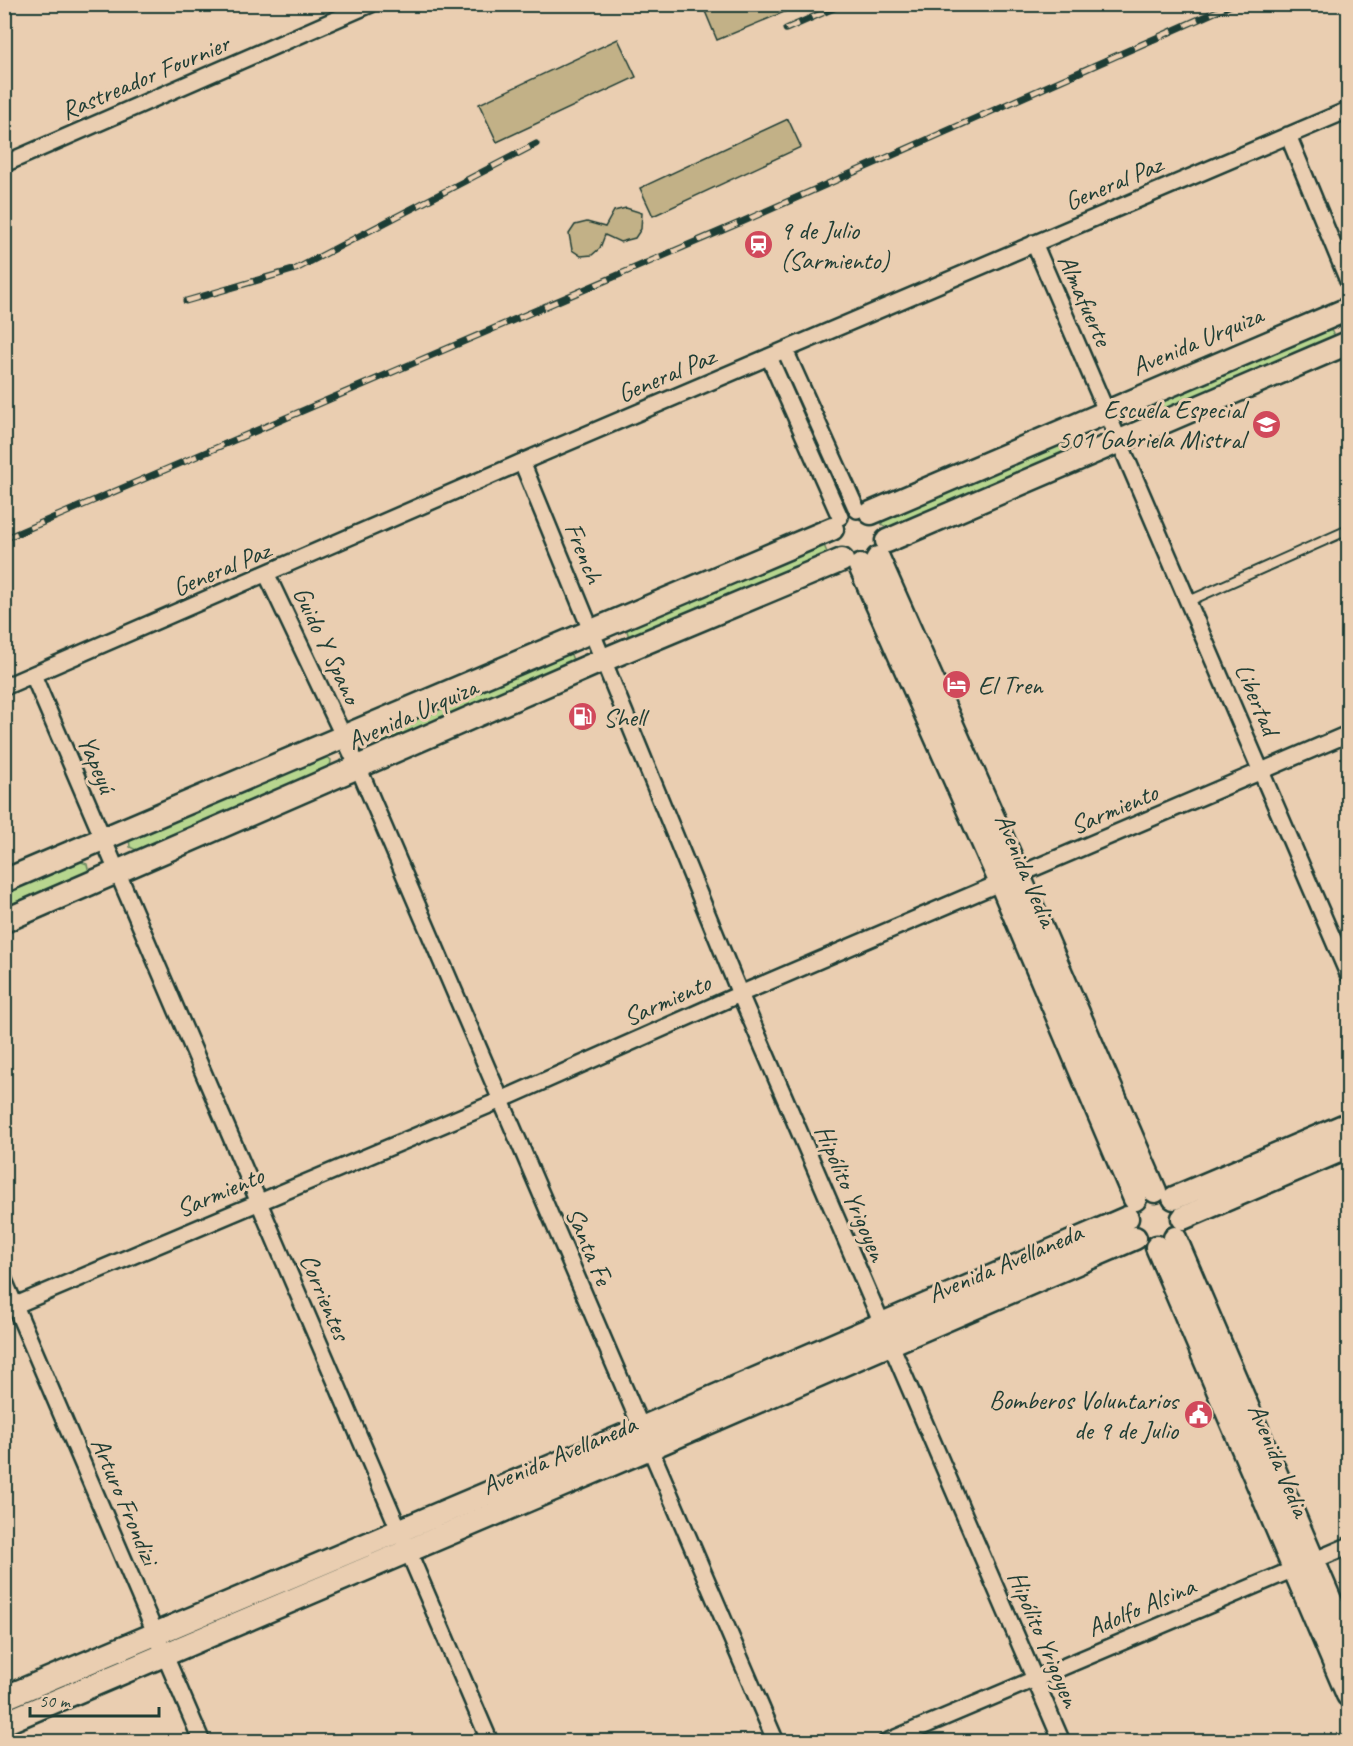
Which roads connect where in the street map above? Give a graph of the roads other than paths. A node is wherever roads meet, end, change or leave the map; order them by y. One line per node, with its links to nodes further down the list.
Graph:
1 (371, 4): 4 (street, Rastreador Fournier)
2 (1348, 110): 3 (street, General Paz)
3 (1288, 135): 5 (street, General Paz); 6 (street)
4 (4, 164)
5 (1034, 243): 9 (street, General Paz); 11 (street, Almafuerte)
6 (1348, 281)
7 (1348, 309): 11 (main road, Avenida Urquiza)
8 (1348, 343): 12 (main road, Avenida Urquiza)
9 (785, 350): 10 (street, General Paz); 14 (street)
10 (769, 357): 13 (street, General Paz); 14 (street)
11 (1107, 409): 12 (street, Almafuerte); 14 (main road, Avenida Urquiza)
12 (1121, 442): 16 (main road, Avenida Urquiza); 18 (street, Libertad)
13 (522, 462): 17 (street, General Paz); 19 (street, French)
14 (850, 517): 16 (main road); 16 (main road); 19 (main road, Avenida Urquiza)
15 (1348, 530): 18 (lane)
16 (867, 556): 20 (main road, Avenida Urquiza); 29 (main road, Avenida Vedia)
17 (267, 575): 21 (street, General Paz); 24 (street, Guido Y Spano)
18 (1189, 601): 26 (street, Libertad)
19 (590, 632): 20 (street, French); 24 (main road, Avenida Urquiza)
20 (602, 661): 25 (main road, Avenida Urquiza); 33 (street, Hipólito Yrigoyen)
21 (33, 675): 22 (street, General Paz); 27 (street, Yapeyú)
22 (4, 687)
23 (1348, 734): 26 (street, Sarmiento)
24 (344, 737): 25 (street, Guido Y Spano); 27 (main road, Avenida Urquiza)
25 (359, 769): 28 (main road, Avenida Urquiza); 34 (street, Santa Fe)
26 (1262, 772): 29 (street, Sarmiento); 32 (street, Libertad)
27 (102, 838): 28 (street, Yapeyú); 30 (main road, Avenida Urquiza)
28 (117, 872): 31 (main road, Avenida Urquiza); 37 (street, Corrientes)
29 (1010, 879): 33 (street, Sarmiento); 38 (main road, Avenida Vedia)
30 (4, 881)
31 (4, 921)
32 (1348, 974)
33 (740, 994): 34 (street, Sarmiento); 41 (street, Hipólito Yrigoyen)
34 (501, 1100): 37 (street, Sarmiento); 42 (street, Santa Fe)
35 (1348, 1124): 38 (main road, Avenida Avellaneda)
36 (1348, 1147): 38 (main road, Avenida Avellaneda)
37 (258, 1202): 40 (street, Sarmiento); 43 (street, Corrientes)
38 (1155, 1218): 41 (main road, Avenida Avellaneda); 45 (main road, Avenida Vedia)
39 (4, 1280): 40 (street, Arturo Frondizi)
40 (10, 1308): 47 (street, Arturo Frondizi)
41 (886, 1332): 42 (main road, Avenida Avellaneda); 48 (street, Hipólito Yrigoyen)
42 (646, 1438): 43 (main road, Avenida Avellaneda); 54 (street, Santa Fe)
43 (403, 1540): 47 (main road, Avenida Avellaneda); 53 (street, Corrientes)
44 (1348, 1546): 45 (street, Adolfo Alsina)
45 (1304, 1565): 46 (main road, Avenida Vedia); 48 (street, Adolfo Alsina); 49 (main road, Avenida Vedia)
46 (1348, 1642)
47 (160, 1644): 50 (main road, Avenida Avellaneda); 51 (main road, Avenida Avellaneda); 52 (street, Arturo Frondizi)
48 (1034, 1677): 55 (street, Adolfo Alsina); 56 (street, Hipólito Yrigoyen)
49 (1348, 1695)
50 (4, 1698)
51 (4, 1723)
52 (202, 1742)
53 (490, 1742)
54 (776, 1742)
55 (886, 1742)
56 (1062, 1742)

